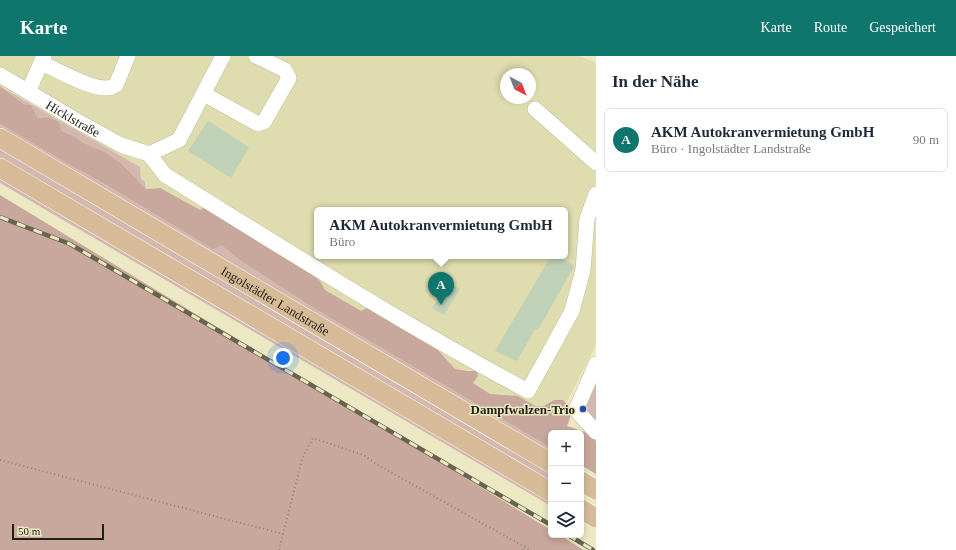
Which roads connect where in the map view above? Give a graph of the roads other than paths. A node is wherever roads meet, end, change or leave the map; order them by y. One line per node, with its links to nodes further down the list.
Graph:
1 (128, 56): 4 (street)
2 (223, 56): 7 (street)
3 (256, 56): 7 (street)
4 (43, 60): 6 (street)
5 (0, 75): 6 (street, Hicklstraße)
6 (28, 92): 10 (street, Hicklstraße)
7 (204, 94): 10 (street)
8 (535, 109): 11 (street)
9 (0, 138): 16 (main road, Ingolstädter Landstraße)
10 (149, 154): 13 (street)
11 (596, 163)
12 (0, 168): 18 (main road, Ingolstädter Landstraße)
13 (596, 194)
14 (596, 364): 15 (street)
15 (596, 432)
16 (548, 461)
17 (584, 483): 19 (main road)
18 (548, 490)
19 (596, 490)
20 (584, 511): 21 (main road)
21 (596, 518)

